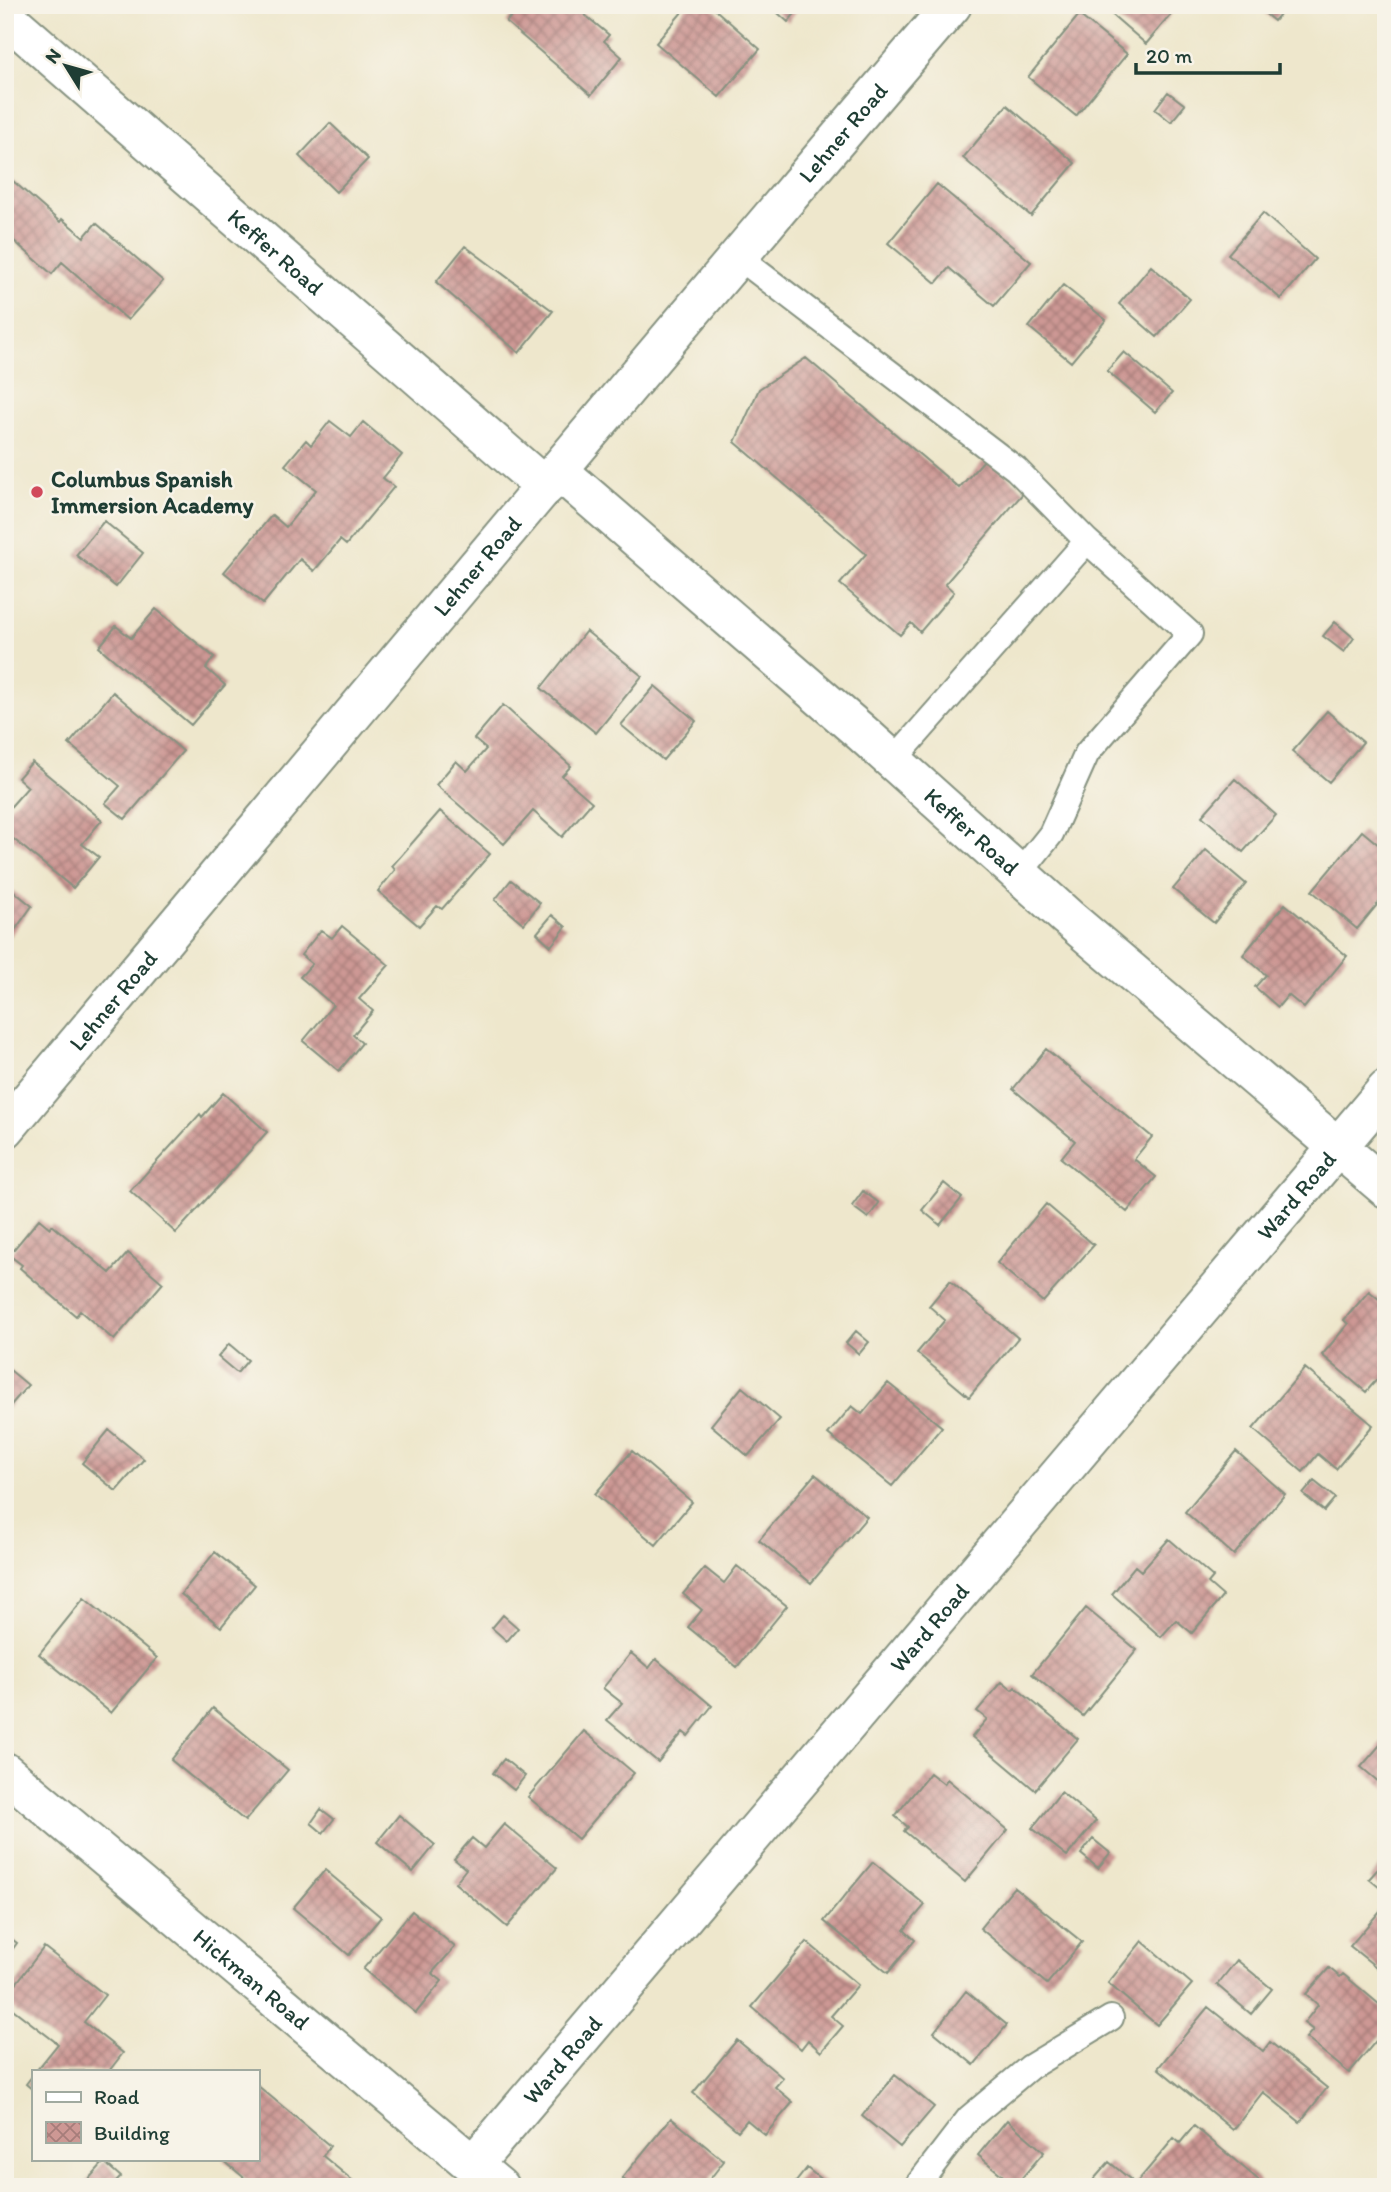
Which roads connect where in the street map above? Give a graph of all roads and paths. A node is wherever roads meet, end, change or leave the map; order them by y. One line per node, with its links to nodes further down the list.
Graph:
1 (952, 5): 3 (street, Lehner Road)
2 (5, 16): 4 (street, Keffer Road)
3 (737, 256): 4 (street, Lehner Road); 5 (lane)
4 (552, 479): 6 (street, Keffer Road); 9 (street, Lehner Road)
5 (1087, 541): 6 (lane); 7 (lane)
6 (893, 761): 7 (street, Keffer Road)
7 (1019, 874): 10 (street, Keffer Road)
8 (1386, 1090): 10 (street, Ward Road)
9 (5, 1129)
10 (1339, 1148): 11 (street, Keffer Road); 14 (street, Ward Road)
11 (1386, 1188)
12 (5, 1772): 14 (street, Hickman Road)
13 (1111, 2018): 15 (lane)
14 (485, 2179)
15 (916, 2187)

